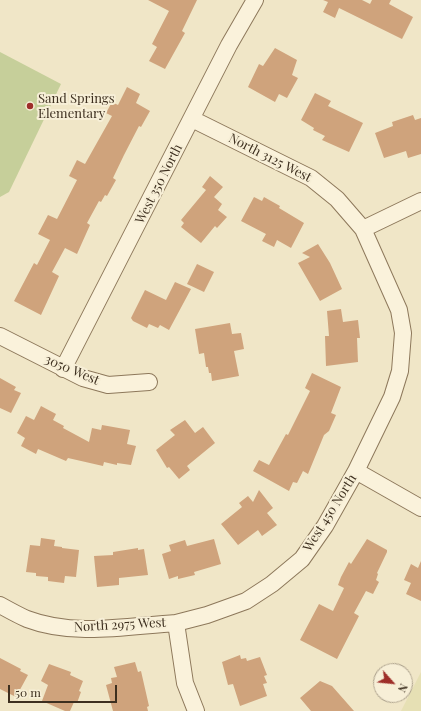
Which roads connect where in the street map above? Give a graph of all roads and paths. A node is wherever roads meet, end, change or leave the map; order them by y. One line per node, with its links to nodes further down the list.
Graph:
1 (256, 0): 2 (street, West 350 North)
2 (192, 119): 4 (street, North 3125 West); 7 (street, West 350 North)
3 (421, 201): 4 (street)
4 (363, 229): 5 (street, North 3125 West)
5 (403, 334): 9 (street, West 450 North)
6 (0, 336): 7 (street, 3050 West)
7 (63, 369): 8 (street, 3050 West)
8 (149, 382)
9 (356, 471): 10 (street); 12 (street, West 450 North)
10 (421, 508)
11 (0, 605): 12 (street, North 2975 West)
12 (176, 623): 13 (street, North 2975 West)
13 (196, 711)

